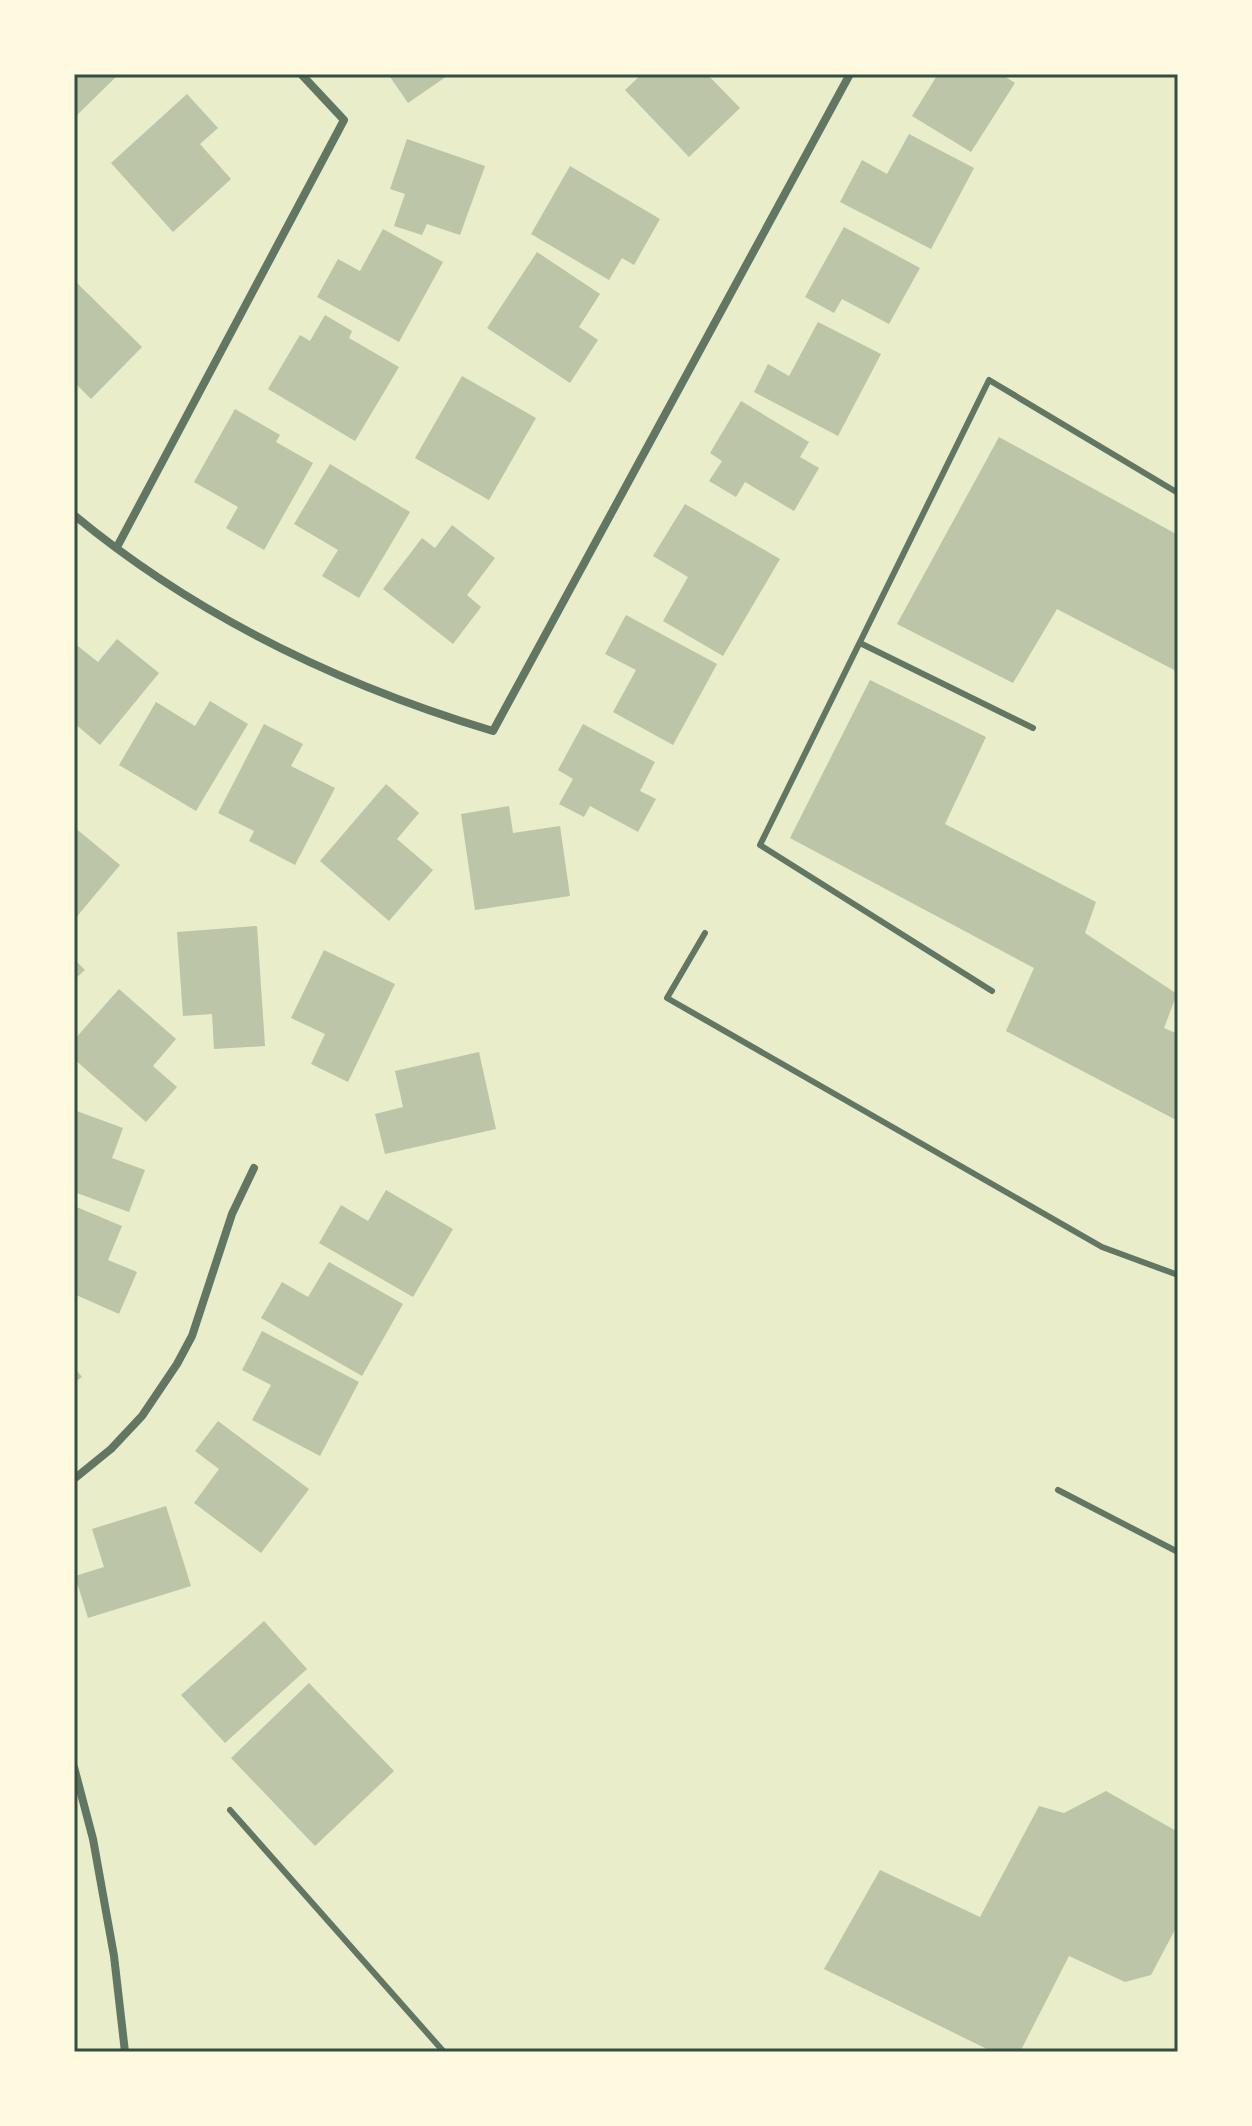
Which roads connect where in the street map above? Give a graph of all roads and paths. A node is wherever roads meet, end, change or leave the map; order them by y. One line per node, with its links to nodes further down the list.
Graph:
1 (301, 74): 5 (street)
2 (850, 74): 5 (street)
3 (1178, 493): 6 (lane)
4 (74, 515): 5 (street)
5 (117, 547)
6 (860, 643): 7 (lane); 9 (lane)
7 (1033, 728)
8 (705, 933): 11 (lane)
9 (992, 991)
10 (254, 1168): 12 (street)
11 (1178, 1275)
12 (74, 1479)
13 (1058, 1490): 14 (lane)
14 (1178, 1552)
15 (74, 1767): 17 (street)
16 (230, 1810): 18 (lane)
17 (125, 2052)
18 (444, 2052)

